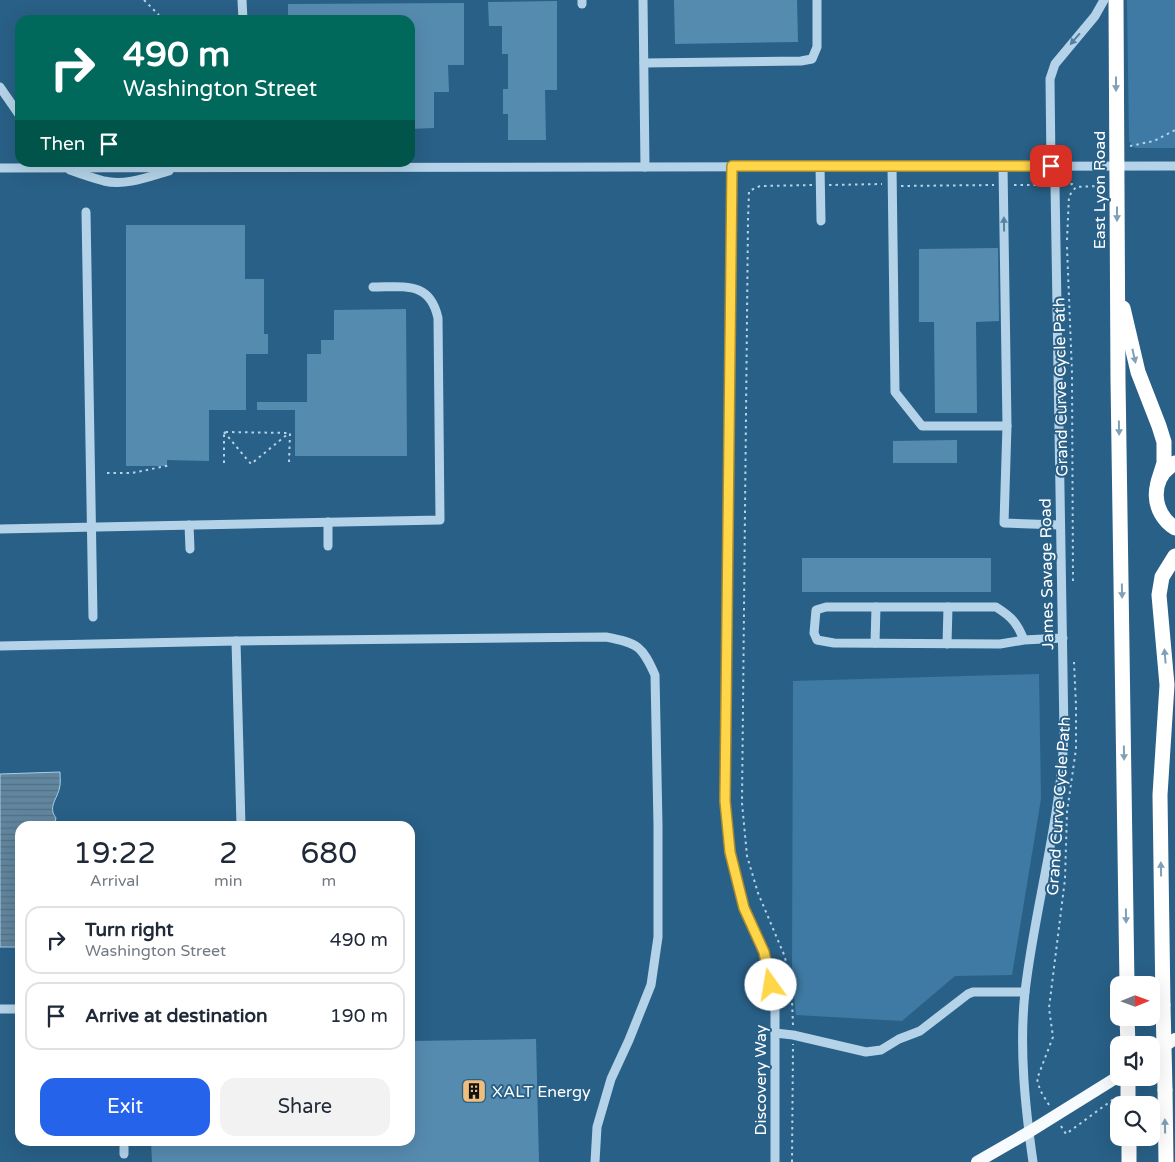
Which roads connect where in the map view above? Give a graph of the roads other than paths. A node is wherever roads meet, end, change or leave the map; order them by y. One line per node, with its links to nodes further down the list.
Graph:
1 (242, 0): 6 (street)
2 (643, 0): 7 (street)
3 (817, 0): 7 (street)
4 (1104, 0): 16 (street, James Savage Road, one-way to 16)
5 (1116, 0): 17 (highway, East Lyon Road, one-way to 17)
6 (242, 15)
7 (644, 62): 23 (street)
8 (0, 87): 9 (street)
9 (15, 109)
10 (15, 166): 24 (street)
11 (415, 166): 23 (street)
12 (732, 166): 13 (street); 23 (street); 57 (street, Discovery Way)
13 (820, 166): 14 (street); 28 (street)
14 (892, 166): 15 (street); 31 (street)
15 (1003, 166): 16 (street); 31 (street, one-way to 15)
16 (1051, 166): 17 (street); 36 (street, James Savage Road)
17 (1116, 166): 18 (street); 30 (highway, East Lyon Road, one-way to 30)
18 (1175, 166)
19 (51, 167): 25 (street)
20 (66, 167): 25 (street)
21 (177, 167): 26 (street)
22 (190, 167): 26 (street)
23 (646, 167)
24 (0, 168)
25 (63, 168): 26 (street); 26 (street)
26 (180, 168)
27 (86, 212): 37 (street)
28 (821, 221)
29 (374, 287): 34 (street)
30 (1117, 292): 33 (highway, one-way to 33); 53 (highway, East Lyon Road, one-way to 53)
31 (1007, 426): 36 (street)
32 (1175, 464): 33 (highway)
33 (1158, 482): 38 (highway)
34 (328, 522): 35 (street); 40 (street)
35 (189, 525): 37 (street); 41 (street)
36 (1060, 525): 46 (street, James Savage Road)
37 (92, 526): 39 (street); 45 (street)
38 (1175, 528)
39 (0, 529)
40 (328, 546)
41 (190, 549)
42 (1175, 556): 70 (highway, one-way to 42, bridge)
43 (876, 607): 44 (street); 49 (street); 49 (street)
44 (948, 607): 47 (street); 50 (street)
45 (93, 618)
46 (1063, 638): 47 (street); 54 (street, James Savage Road)
47 (1024, 640): 50 (street)
48 (236, 641): 51 (street); 52 (street); 65 (street)
49 (875, 643): 50 (street)
50 (947, 644)
51 (0, 646)
52 (240, 821)
53 (1127, 976)
54 (1025, 992): 57 (street); 61 (street, James Savage Road)
55 (0, 1009): 56 (street)
56 (15, 1009)
57 (775, 1033): 66 (street, Discovery Way)
58 (1175, 1039): 59 (main road)
59 (1160, 1049)
60 (1110, 1081): 61 (main road)
61 (1029, 1132): 67 (main road); 68 (street, James Savage Road)
62 (124, 1146): 64 (street)
63 (1128, 1146): 69 (highway)
64 (124, 1154)
65 (595, 1162)
66 (775, 1162)
67 (977, 1162)
68 (1032, 1162)
69 (1129, 1162)
70 (1166, 1162)

